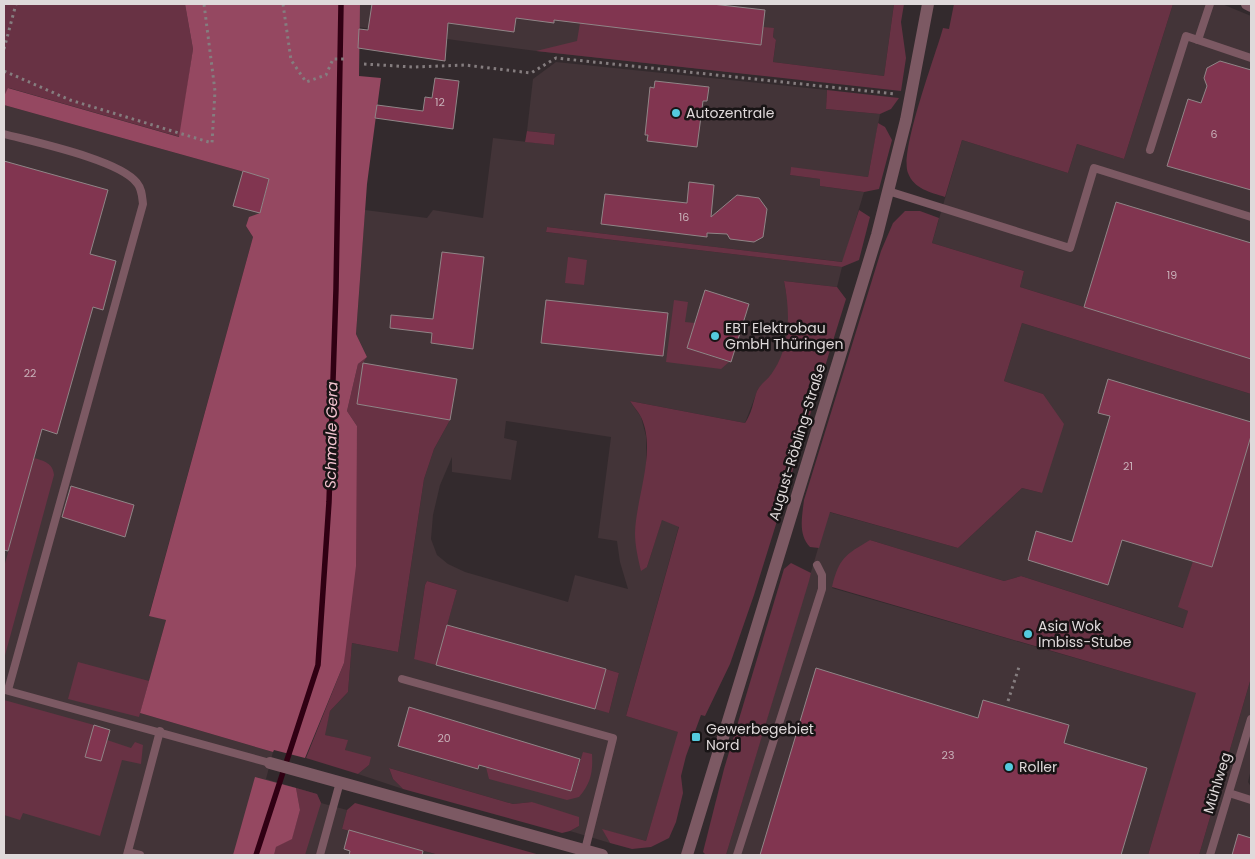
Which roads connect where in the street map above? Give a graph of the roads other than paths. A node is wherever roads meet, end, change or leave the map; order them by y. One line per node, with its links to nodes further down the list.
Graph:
1 (928, 4): 9 (street, August-Röbling-Straße)
2 (1210, 4): 5 (lane)
3 (1247, 4): 4 (street)
4 (1251, 6)
5 (1198, 40): 6 (lane); 8 (lane)
6 (1251, 58)
7 (4, 134): 13 (lane)
8 (1150, 150)
9 (888, 191): 10 (lane); 25 (street, August-Röbling-Straße)
10 (1251, 216)
11 (818, 565): 26 (lane)
12 (402, 679): 20 (lane)
13 (6, 690): 15 (lane)
14 (1251, 718): 18 (lane, Mühlweg)
15 (160, 732): 16 (lane); 21 (lane)
16 (270, 763): 17 (street)
17 (340, 782): 20 (street); 23 (lane)
18 (1229, 794): 19 (lane); 27 (lane, Mühlweg)
19 (1251, 800)
20 (585, 850): 24 (street)
21 (127, 854): 22 (lane)
22 (140, 855)
23 (320, 855)
24 (602, 855)
25 (687, 855)
26 (737, 855)
27 (1210, 855)

